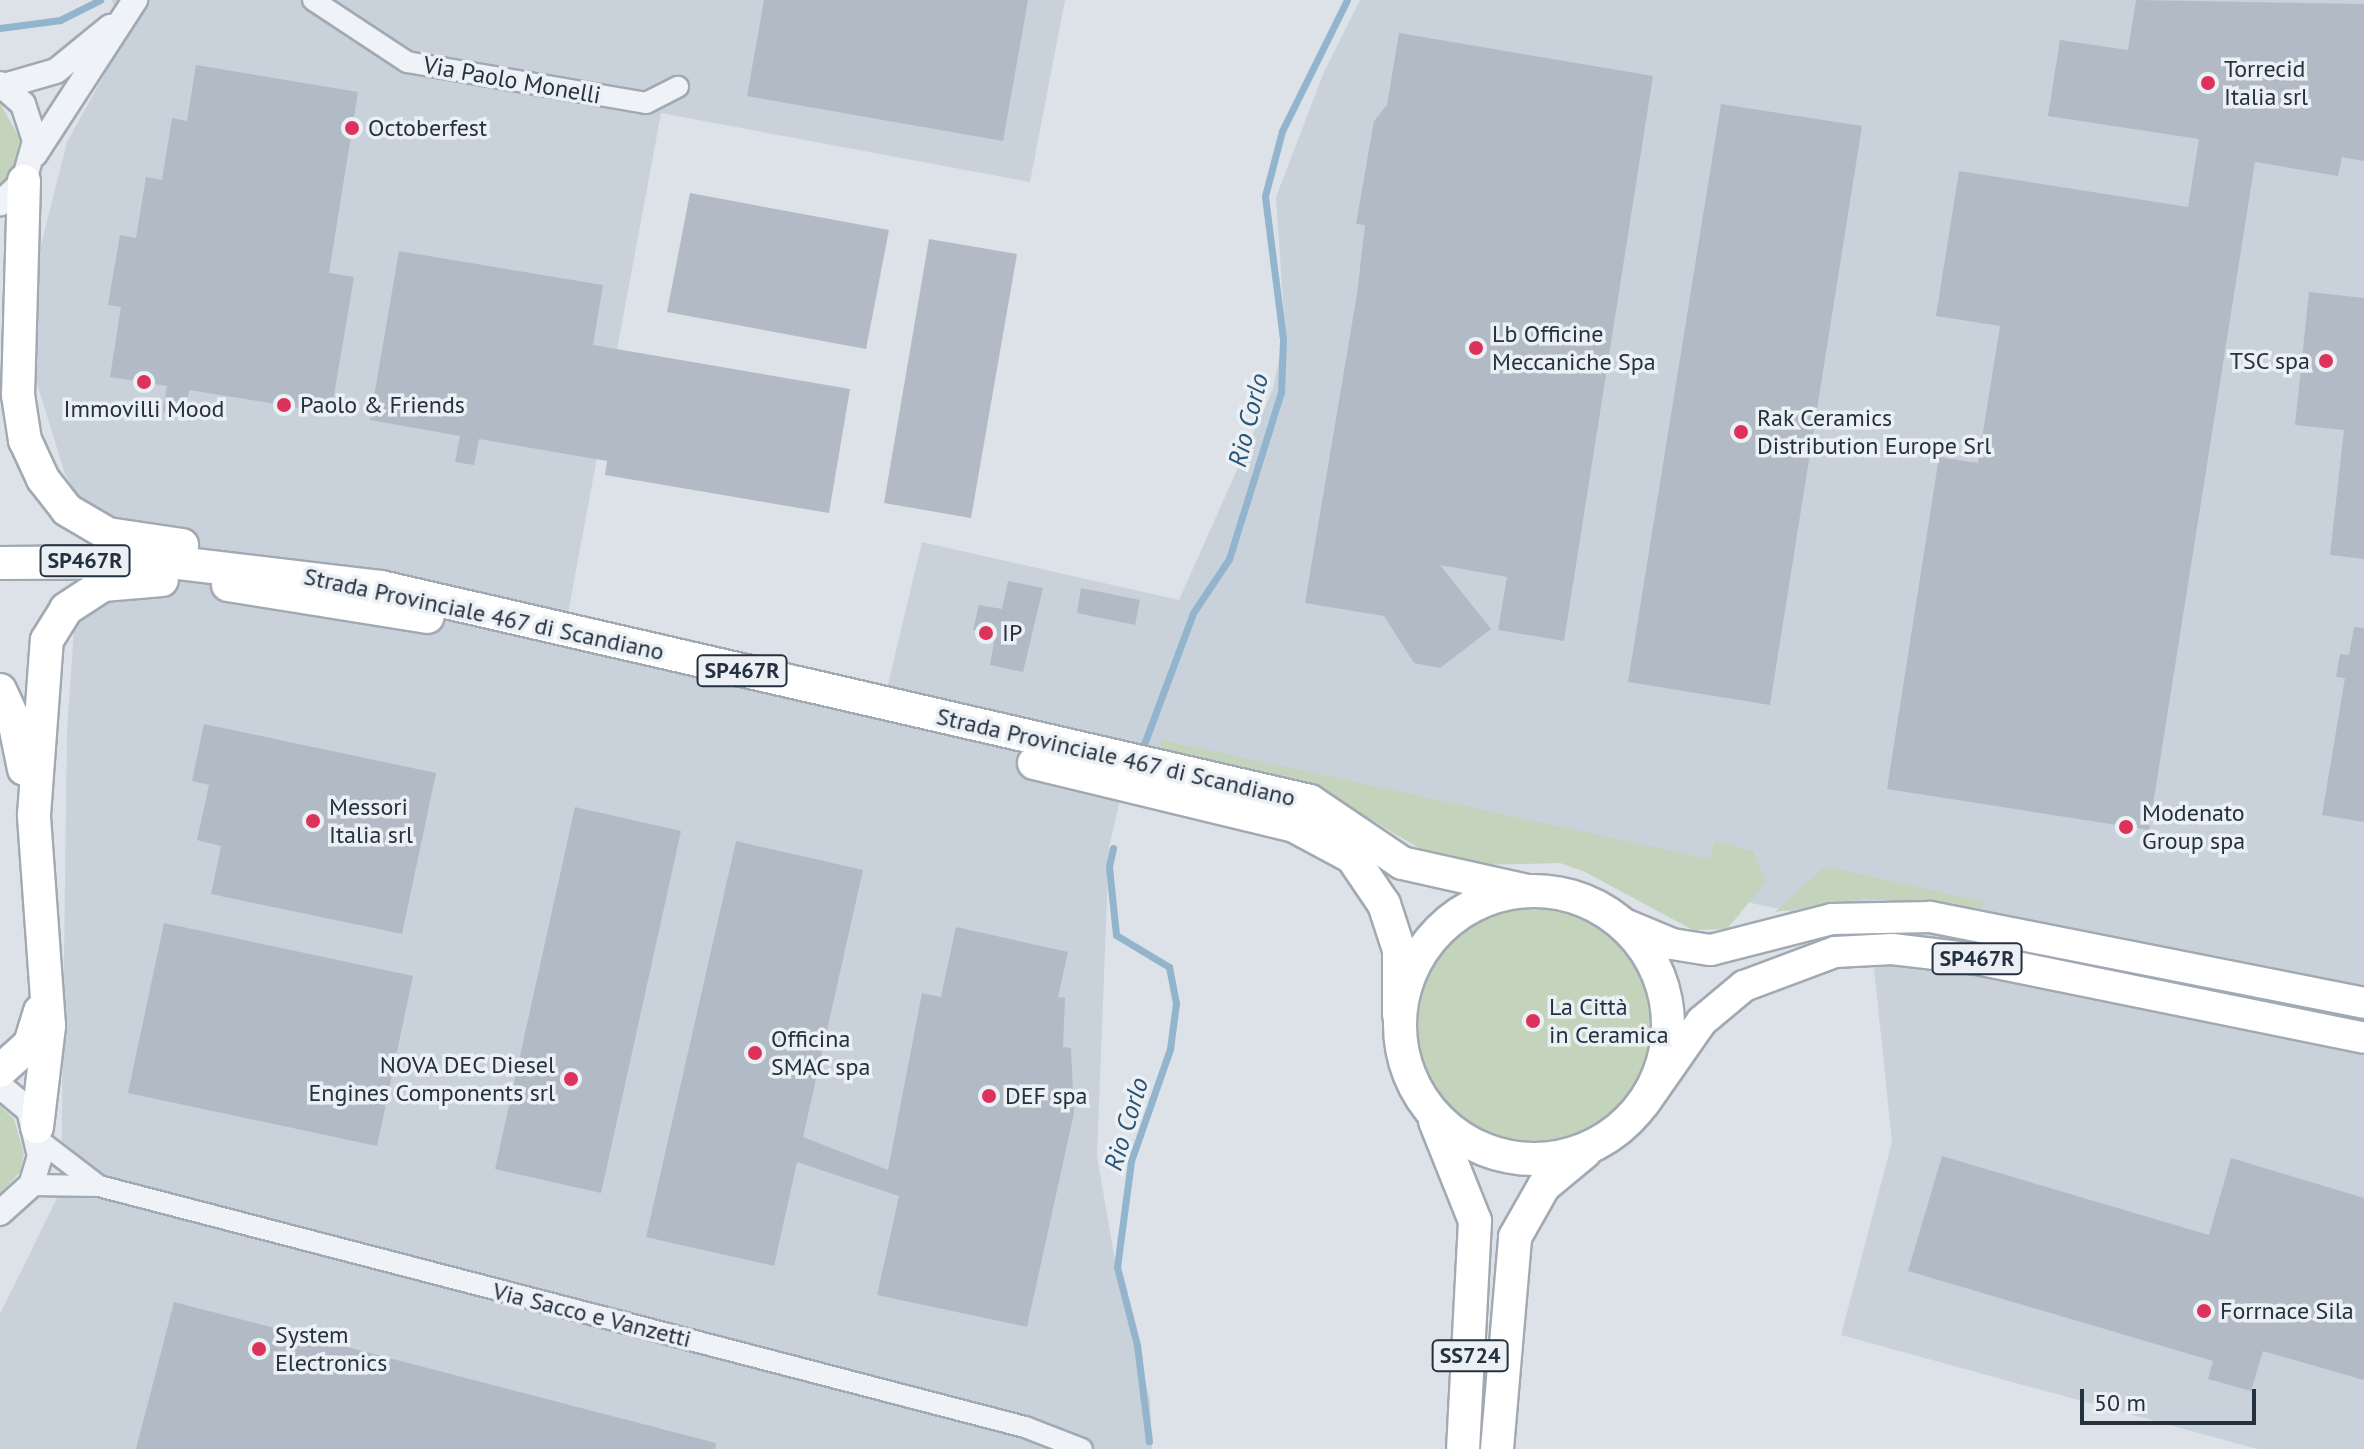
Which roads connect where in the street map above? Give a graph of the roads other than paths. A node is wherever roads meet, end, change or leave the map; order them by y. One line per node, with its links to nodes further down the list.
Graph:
1 (313, 0): 4 (street, Via Paolo Monelli)
2 (131, 6): 3 (street); 5 (street)
3 (2, 85): 5 (street)
4 (678, 87)
5 (29, 168): 6 (street); 10 (highway)
6 (0, 203)
7 (0, 278): 8 (highway)
8 (0, 388)
9 (0, 563): 10 (highway, Strada Provinciale 467 di Scandiano / SP467R)
10 (442, 610): 12 (highway, Strada Provinciale 467 di Scandiano / SP467R); 13 (highway)
11 (0, 690): 13 (highway)
12 (1302, 814): 14 (highway, SP467R); 18 (highway, SP467R)
13 (34, 815): 16 (highway)
14 (1527, 891): 15 (highway); 18 (highway)
15 (1622, 923): 17 (main road, SP467R); 22 (highway)
16 (43, 997): 20 (highway); 24 (highway)
17 (2364, 1003)
18 (1399, 1015): 23 (highway)
19 (2364, 1038): 22 (main road, SP467R)
20 (0, 1071)
21 (0, 1086): 24 (street)
22 (1644, 1104): 25 (highway)
23 (1430, 1112): 25 (highway); 31 (highway, SS724)
24 (39, 1134): 26 (street); 27 (street, Via Sacco e Vanzetti)
25 (1591, 1147): 32 (highway, SS724)
26 (31, 1185): 27 (street, Via Sacco e Vanzetti); 28 (street)
27 (99, 1186): 30 (street, Via Sacco e Vanzetti)
28 (0, 1213): 29 (street)
29 (0, 1223)
30 (1082, 1449)
31 (1463, 1449)
32 (1497, 1449)

